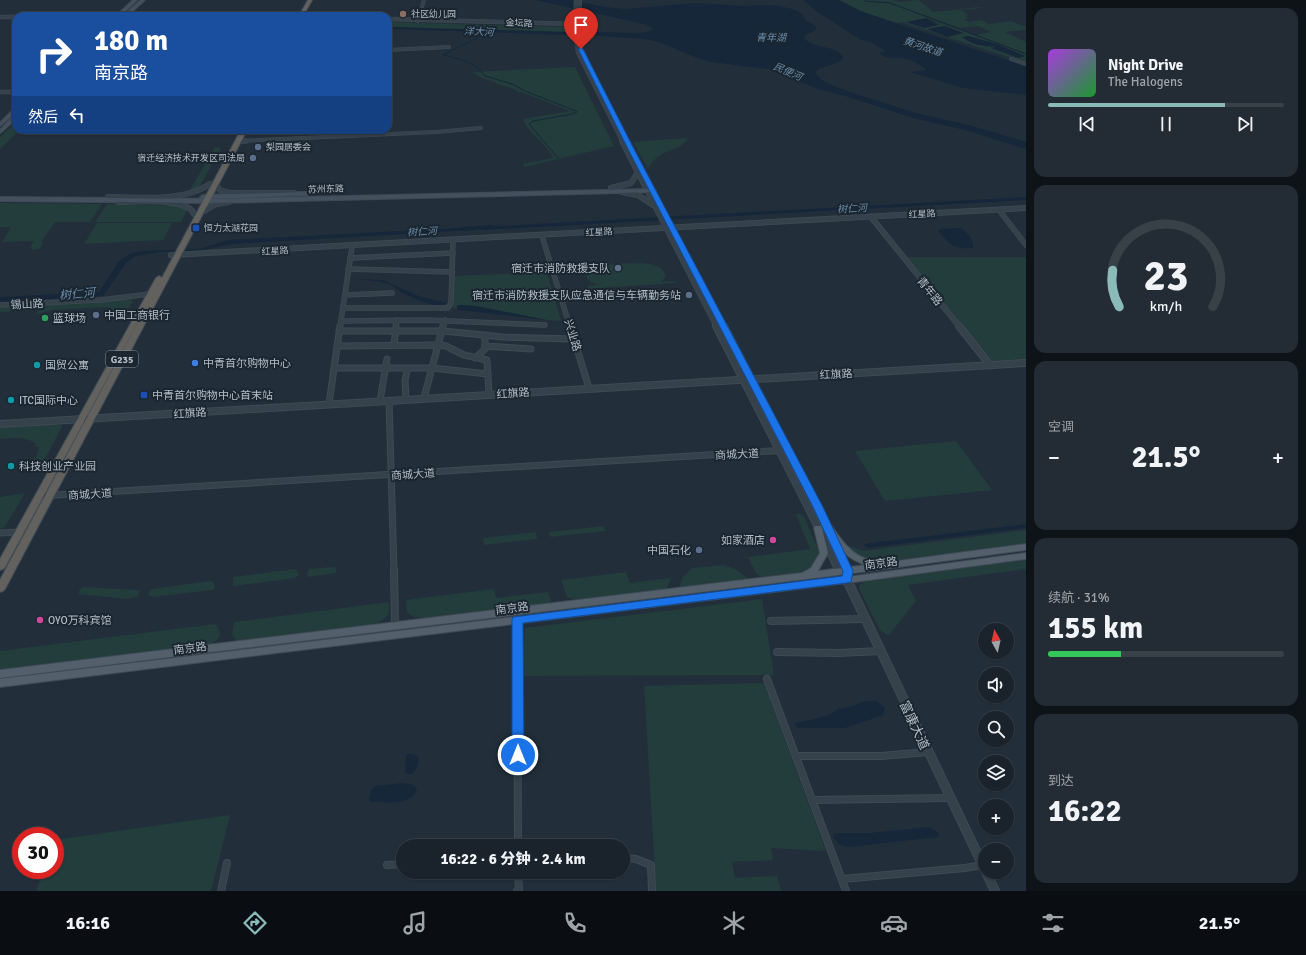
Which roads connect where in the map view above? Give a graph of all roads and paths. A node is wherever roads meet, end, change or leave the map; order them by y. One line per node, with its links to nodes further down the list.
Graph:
1 (135, 0): 9 (main road)
2 (143, 0): 10 (main road)
3 (310, 0): 11 (highway)
4 (314, 0): 12 (highway)
5 (424, 0): 16 (street)
6 (576, 1): 8 (street)
7 (580, 1): 8 (street)
8 (578, 9): 17 (street, 富康大道)
9 (122, 12)
10 (130, 12)
11 (304, 12)
12 (308, 12)
13 (0, 17): 14 (street)
14 (12, 17)
15 (392, 20): 16 (street, 金坛路)
16 (418, 20): 17 (street, 金坛路)
17 (577, 23): 32 (street, 富康大道)
18 (449, 47): 19 (street)
19 (392, 50)
20 (1011, 60): 21 (street)
21 (1026, 64)
22 (0, 92): 23 (street)
23 (12, 92)
24 (12, 114): 26 (main road)
25 (12, 121): 28 (main road)
26 (0, 125)
27 (481, 128): 31 (street)
28 (0, 132)
29 (237, 134): 33 (highway, G235)
30 (242, 134): 31 (highway, G235)
31 (238, 141): 33 (highway, G235)
32 (639, 171): 34 (street, 富康大道); 35 (street)
33 (212, 184): 36 (street); 39 (street); 40 (highway, G235)
34 (649, 189): 35 (main road, 苏州东路); 42 (street, 富康大道); 47 (street, 富康大道)
35 (612, 190): 36 (main road, 苏州东路); 41 (main road, 苏州东路); 42 (street)
36 (306, 194): 40 (main road, 苏州东路)
37 (0, 196): 39 (main road, 苏州东路)
38 (0, 199): 39 (main road, 苏州东路)
39 (106, 199): 40 (main road, 苏州东路); 45 (street)
40 (205, 199): 41 (main road, 苏州东路); 45 (highway, G235)
41 (232, 201): 45 (street)
42 (656, 207): 47 (street, 富康大道)
43 (1026, 208): 44 (street, 红星路)
44 (999, 210): 46 (street, 红星路); 50 (street)
45 (197, 214): 53 (highway, G235)
46 (870, 217): 47 (street, 红星路); 79 (street, 青年路)
47 (670, 228): 48 (street, 红星路); 85 (street, 富康大道); 86 (street, 富康大道)
48 (542, 236): 49 (street, 红星路); 70 (street, 兴业路)
49 (453, 241): 51 (street, 红星路); 52 (street)
50 (1026, 245)
51 (352, 246): 53 (street, 红星路); 54 (street)
52 (452, 253): 54 (street); 56 (street)
53 (174, 255): 59 (highway, G235); 95 (highway, G235)
54 (350, 258): 55 (street)
55 (348, 269): 56 (street); 58 (street)
56 (452, 272): 61 (street)
57 (392, 294): 58 (street)
58 (345, 295): 61 (street)
59 (149, 296): 60 (street, 锡山路); 94 (highway, G235)
60 (0, 306)
61 (343, 308): 64 (street)
62 (397, 320): 63 (street); 64 (street); 66 (street)
63 (445, 320): 65 (street); 68 (street)
64 (341, 321): 67 (street)
65 (544, 325)
66 (396, 330): 67 (street); 68 (street); 73 (street)
67 (340, 331): 72 (street)
68 (443, 331): 69 (street); 71 (street)
69 (486, 335): 70 (street); 74 (street)
70 (574, 339): 87 (street, 兴业路)
71 (440, 345): 73 (street); 76 (street); 83 (street)
72 (337, 346): 73 (street); 80 (street)
73 (394, 346)
74 (485, 346): 75 (street); 76 (street)
75 (531, 349)
76 (475, 358): 84 (street)
77 (387, 359): 81 (street)
78 (1026, 363): 79 (street, 红旗路)
79 (990, 365): 86 (street, 红旗路)
80 (334, 368): 81 (street); 93 (street)
81 (384, 368): 82 (street); 92 (street)
82 (408, 368): 83 (street); 90 (street)
83 (432, 368): 84 (street); 89 (street)
84 (488, 374): 88 (street)
85 (743, 379): 86 (street, 红旗路); 87 (street, 红旗路); 98 (street, 富康大道)
86 (751, 379): 97 (street, 富康大道)
87 (589, 388): 88 (street, 红旗路)
88 (490, 394): 89 (street, 红旗路)
89 (424, 398): 90 (street, 红旗路)
90 (406, 399): 91 (street, 红旗路)
91 (388, 400): 92 (street, 红旗路); 99 (street)
92 (380, 401): 93 (street, 红旗路)
93 (329, 404): 95 (street, 红旗路)
94 (81, 419): 95 (street, 红旗路); 96 (street, 红旗路); 100 (highway, G235)
95 (90, 419): 101 (highway, G235)
96 (0, 424)
97 (788, 450): 98 (street, 商城大道); 102 (street, 富康大道)
98 (780, 451): 99 (street, 商城大道); 103 (street, 富康大道)
99 (391, 475): 101 (street, 商城大道); 117 (street)
100 (39, 496): 101 (street, 商城大道); 104 (highway, G235)
101 (49, 496): 105 (highway, G235)
102 (828, 527): 109 (main road); 111 (street, 富康大道)
103 (818, 528): 111 (street, 富康大道); 112 (main road)
104 (19, 532): 105 (street); 106 (street); 110 (highway, G235)
105 (31, 532): 113 (highway, G235)
106 (0, 533)
107 (1026, 547): 109 (main road, 南京路)
108 (1026, 556): 111 (main road, 南京路)
109 (902, 564): 111 (main road, 南京路)
110 (0, 567)
111 (845, 574): 112 (main road, 南京路); 114 (street, 富康大道); 115 (main road, 南京路)
112 (792, 578): 117 (main road, 南京路)
113 (0, 589)
114 (865, 618): 116 (street); 118 (street, 富康大道)
115 (517, 620): 122 (main road, 南京路); 127 (street)
116 (771, 621)
117 (395, 625): 120 (main road, 南京路)
118 (881, 651): 119 (street); 123 (street, 富康大道)
119 (777, 652)
120 (0, 674)
121 (767, 679): 124 (street)
122 (0, 683)
123 (928, 752): 124 (street); 125 (street, 富康大道)
124 (796, 756): 126 (street)
125 (950, 798): 126 (street); 128 (street, 富康大道)
126 (812, 800): 135 (street)
127 (518, 839)
128 (978, 856)
129 (630, 859): 139 (street)
130 (227, 863): 137 (street)
131 (396, 864): 132 (street)
132 (387, 865)
133 (978, 869): 135 (street)
134 (518, 879): 138 (street)
135 (842, 879): 140 (street)
136 (989, 879): 141 (street, 富康大道)
137 (221, 891)
138 (517, 891)
139 (652, 891)
140 (846, 891)
141 (995, 891)

